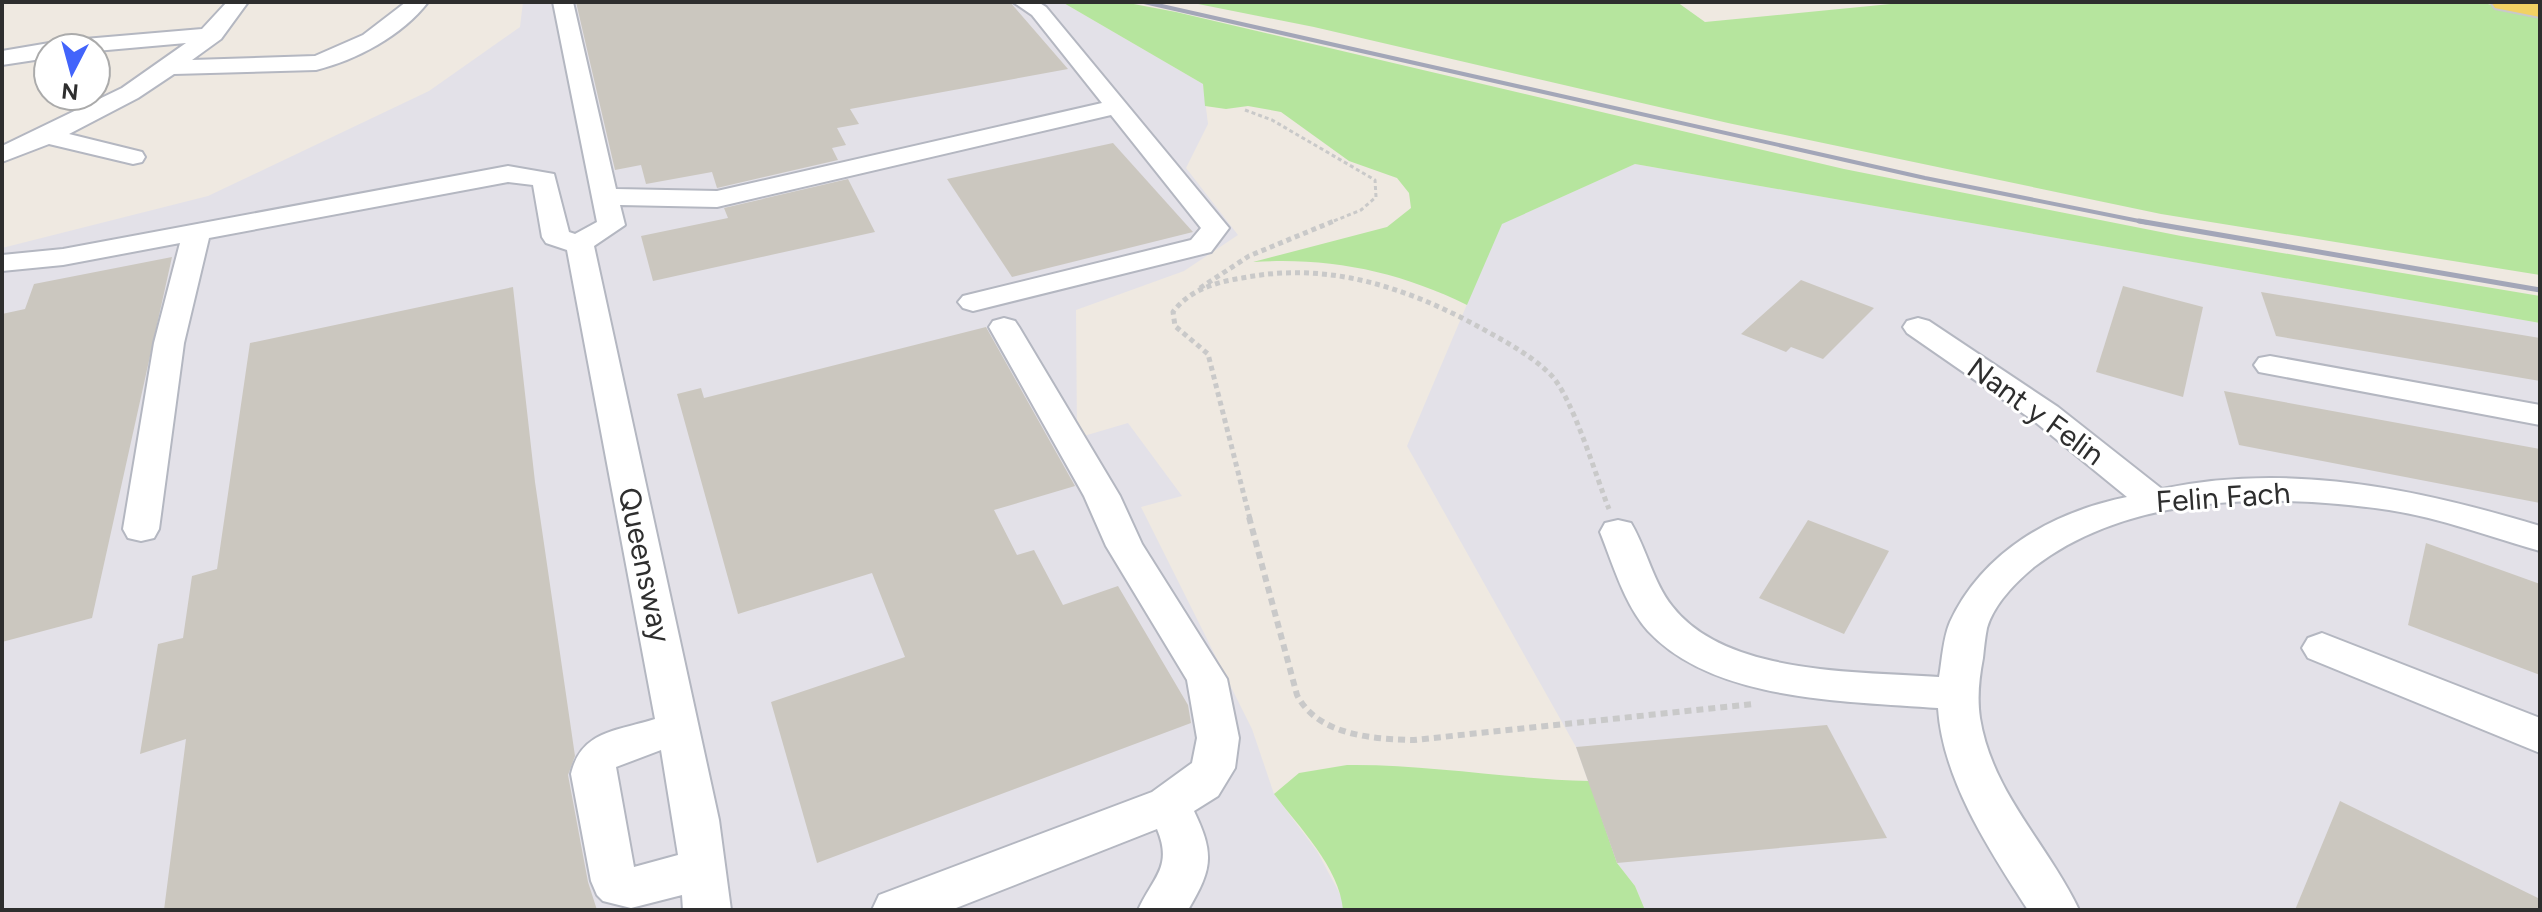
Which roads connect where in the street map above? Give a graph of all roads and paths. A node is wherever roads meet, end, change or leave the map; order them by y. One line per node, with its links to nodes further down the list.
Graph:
1 (238, 2): 7 (street)
2 (418, 2): 11 (street)
3 (563, 2): 17 (street, Queensway)
4 (1023, 2): 12 (street)
5 (2504, 2): 6 (main road)
6 (2540, 9)
7 (213, 34): 8 (street); 11 (street)
8 (112, 43)
9 (32, 53): 10 (street)
10 (2, 58)
11 (167, 68): 14 (street)
12 (1117, 107): 17 (street); 21 (street)
13 (1245, 110): 20 (path)
14 (47, 136): 15 (street); 16 (street)
15 (2, 155)
16 (133, 157)
17 (599, 225): 18 (street); 34 (street, Queensway)
18 (197, 232): 19 (street); 27 (street)
19 (2, 263)
20 (1191, 295): 28 (path); 32 (path)
21 (973, 302)
22 (1004, 327): 37 (street)
23 (1918, 327): 26 (street, Nant y Felin)
24 (2270, 365): 25 (street)
25 (2540, 415)
26 (2152, 499): 29 (street, Felin Fach); 31 (street, Felin Fach)
27 (141, 529)
28 (1618, 532): 31 (street)
29 (2540, 539)
30 (2322, 648): 33 (street)
31 (1957, 694): 41 (street, Felin Fach)
32 (1757, 703)
33 (2493, 716): 35 (street); 36 (street)
34 (679, 728): 38 (street, Queensway); 38 (street)
35 (2540, 736)
36 (2540, 745)
37 (1168, 805): 39 (street); 40 (street)
38 (705, 890)
39 (896, 910)
40 (1162, 910)
41 (2055, 910)

